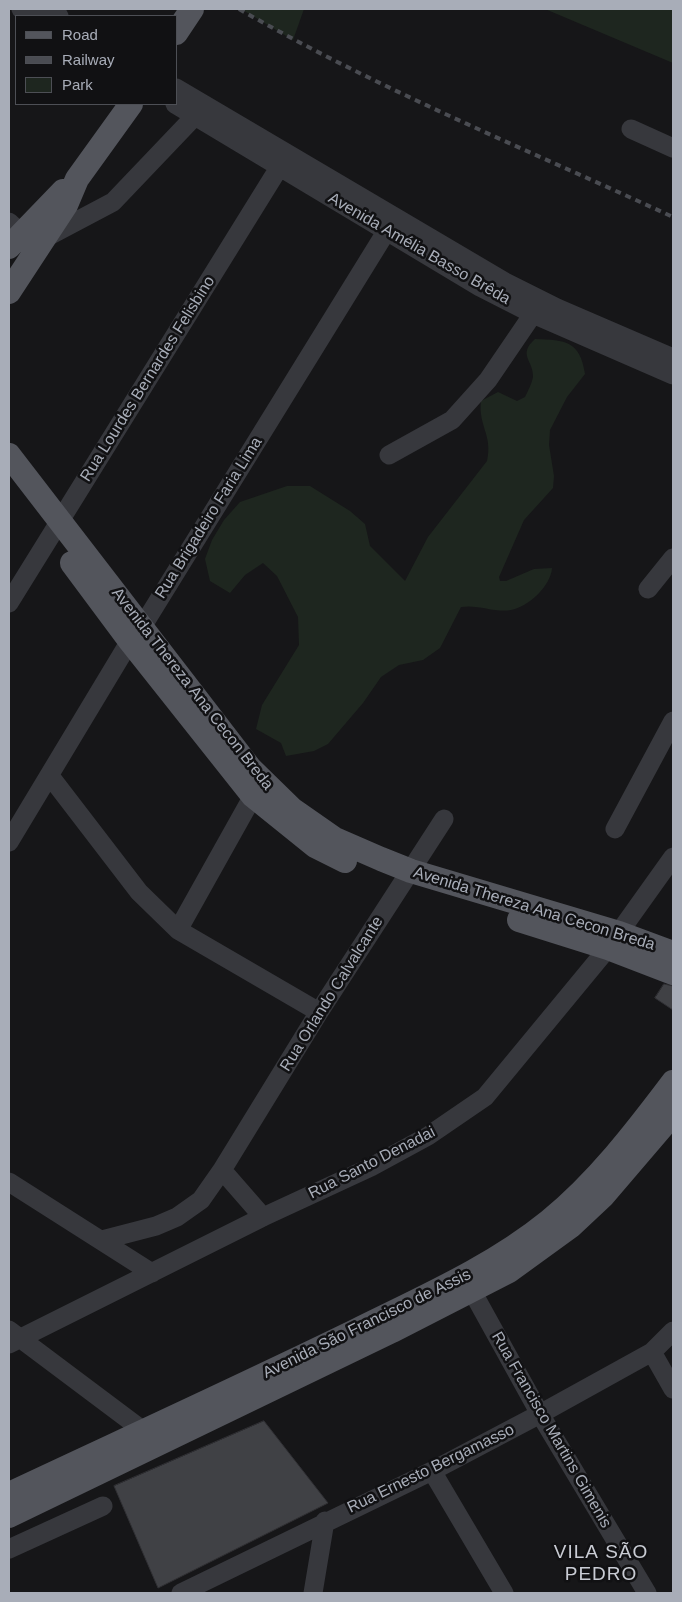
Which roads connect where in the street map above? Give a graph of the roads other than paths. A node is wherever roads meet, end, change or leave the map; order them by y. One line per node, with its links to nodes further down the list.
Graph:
1 (192, 9): 2 (main road)
2 (178, 30)
3 (178, 89): 9 (street, Avenida Amélia Basso Brêda)
4 (177, 105): 6 (street, Avenida Amélia Basso Brêda)
5 (128, 108): 10 (main road)
6 (195, 116): 9 (street, Avenida Amélia Basso Brêda); 12 (street)
7 (631, 129): 8 (street)
8 (673, 148)
9 (284, 161): 13 (street, Avenida Amélia Basso Brêda); 22 (street, Rua Lourdes Bernardes Felisbino)
10 (78, 179): 11 (main road); 14 (main road)
11 (66, 205): 12 (street); 14 (main road)
12 (89, 215): 14 (street)
13 (390, 225): 16 (street, Avenida Amélia Basso Brêda); 17 (street, Avenida Amélia Basso Brêda); 26 (street, Rua Brigadeiro Faria Lima)
14 (19, 243): 15 (main road)
15 (9, 292)
16 (533, 314): 18 (street, Avenida Amélia Basso Brêda); 20 (street)
17 (673, 358)
18 (673, 375)
19 (9, 455): 22 (main road, Avenida Thereza Ana Cecon Breda)
20 (389, 455)
21 (9, 482): 22 (main road, Avenida Thereza Ana Cecon Breda)
22 (55, 528): 25 (street, Rua Lourdes Bernardes Felisbino); 26 (main road, Avenida Thereza Ana Cecon Breda)
23 (673, 558): 24 (street)
24 (648, 589)
25 (9, 603)
26 (136, 634): 28 (street, Rua Brigadeiro Faria Lima); 29 (main road, Avenida Thereza Ana Cecon Breda); 34 (main road, Avenida Thereza Ana Cecon Breda)
27 (673, 722): 31 (street)
28 (50, 776): 32 (street, Rua Brigadeiro Faria Lima); 35 (street)
29 (253, 796): 34 (main road, Avenida Thereza Ana Cecon Breda); 35 (street)
30 (444, 819): 34 (street, Rua Orlando Calvalcante)
31 (615, 829)
32 (9, 842)
33 (673, 857): 36 (street, Rua Santo Denadai)
34 (407, 877): 36 (main road, Avenida Thereza Ana Cecon Breda); 39 (street, Rua Orlando Calvalcante)
35 (178, 930): 39 (street)
36 (613, 940): 37 (main road, Avenida Thereza Ana Cecon Breda); 38 (main road, Avenida Thereza Ana Cecon Breda); 44 (street, Rua Santo Denadai)
37 (673, 953)
38 (673, 973)
39 (319, 1012): 42 (street, Rua Orlando Calvalcante)
40 (673, 1082): 53 (main road, Avenida São Francisco de Assis)
41 (673, 1114): 47 (main road, Avenida São Francisco de Assis)
42 (222, 1170): 44 (street); 45 (street, Rua Orlando Calvalcante)
43 (9, 1182): 45 (street)
44 (263, 1217): 46 (street, Rua Santo Denadai)
45 (102, 1240): 46 (street)
46 (152, 1273): 49 (street, Rua Santo Denadai)
47 (472, 1292): 52 (street, Rua Francisco Martins Gimenis); 57 (main road, Avenida São Francisco de Assis)
48 (673, 1331): 50 (street, Rua Ernesto Bergamasso)
49 (13, 1338): 53 (street)
50 (652, 1352): 51 (street); 52 (street, Rua Ernesto Bergamasso)
51 (673, 1389)
52 (540, 1414): 54 (street, Rua Ernesto Bergamasso); 63 (street, Rua Francisco Martins Gimenis)
53 (145, 1432): 55 (main road, Avenida São Francisco de Assis)
54 (432, 1471): 58 (street, Rua Ernesto Bergamasso); 62 (street)
55 (9, 1494)
56 (103, 1506): 59 (street)
57 (9, 1516)
58 (325, 1521): 60 (street, Rua Ernesto Bergamasso); 61 (street)
59 (14, 1549)
60 (181, 1593)
61 (313, 1593)
62 (504, 1593)
63 (647, 1593)

